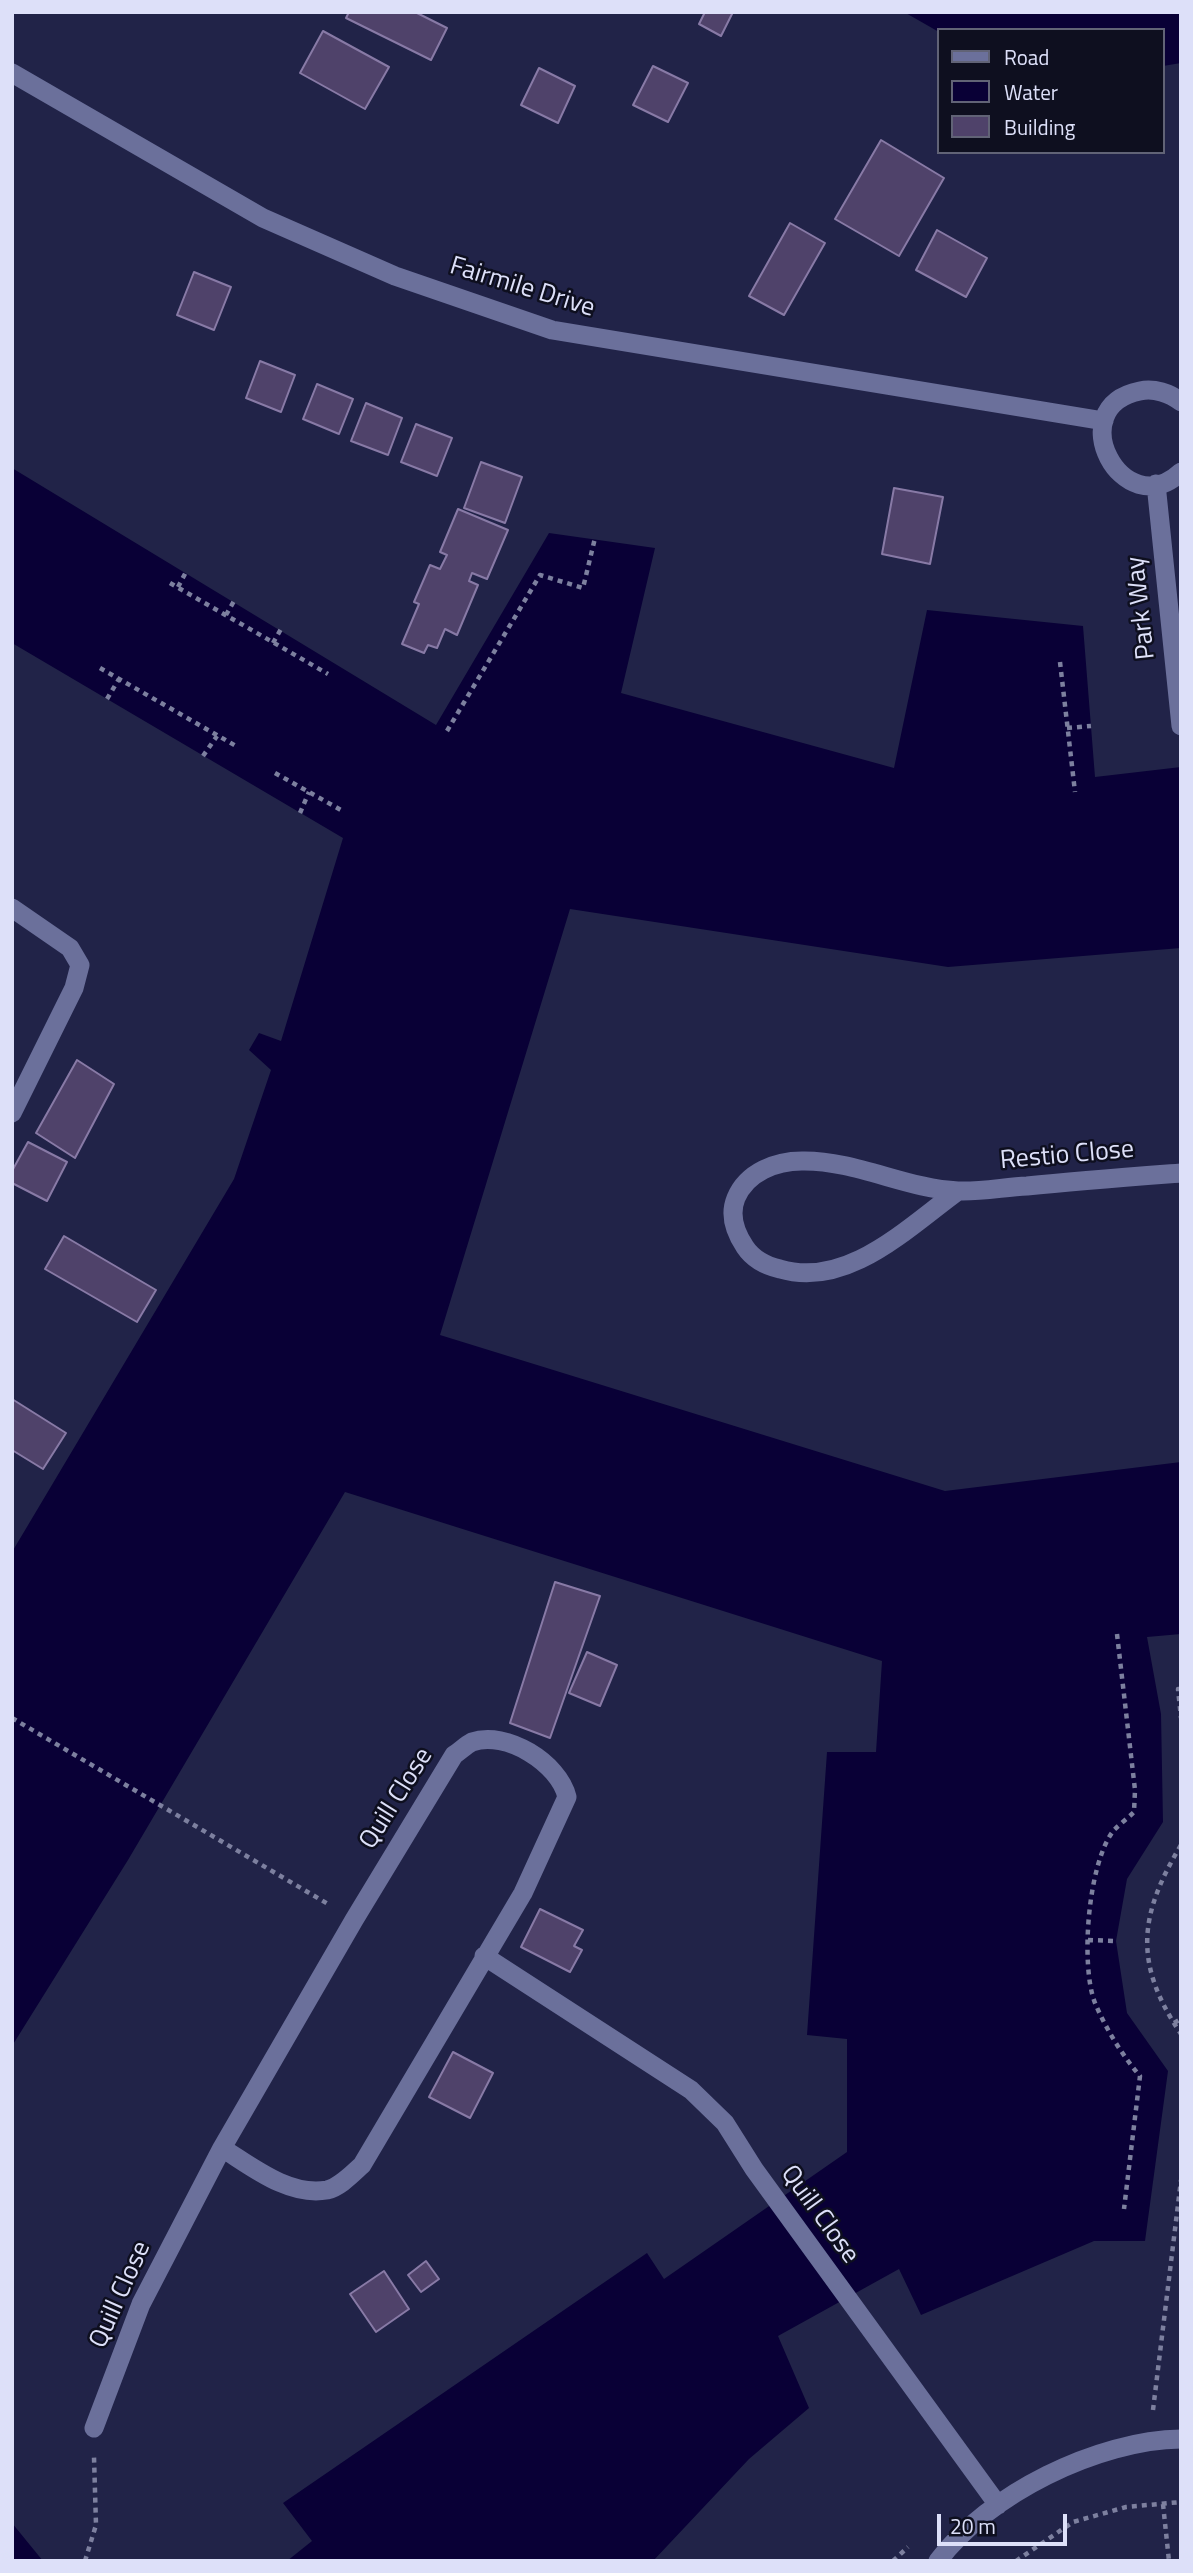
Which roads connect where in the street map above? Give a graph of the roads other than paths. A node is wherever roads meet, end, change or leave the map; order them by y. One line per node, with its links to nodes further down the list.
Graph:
1 (12, 73): 3 (street, Fairmile Drive)
2 (1181, 402): 3 (street)
3 (1104, 421): 5 (street)
4 (1181, 472): 5 (street)
5 (1156, 484): 6 (street, Park Way)
6 (1181, 726)
7 (12, 908): 8 (street)
8 (12, 1113)
9 (1181, 1173): 10 (street, Restio Close)
10 (958, 1191): 10 (street, Restio Close)
11 (484, 1956): 12 (street, Quill Close); 12 (street, Quill Close); 15 (street, Quill Close)
12 (222, 2148): 13 (street, Quill Close)
13 (94, 2428)
14 (1181, 2440): 15 (street)
15 (998, 2505): 16 (street)
16 (938, 2561)

